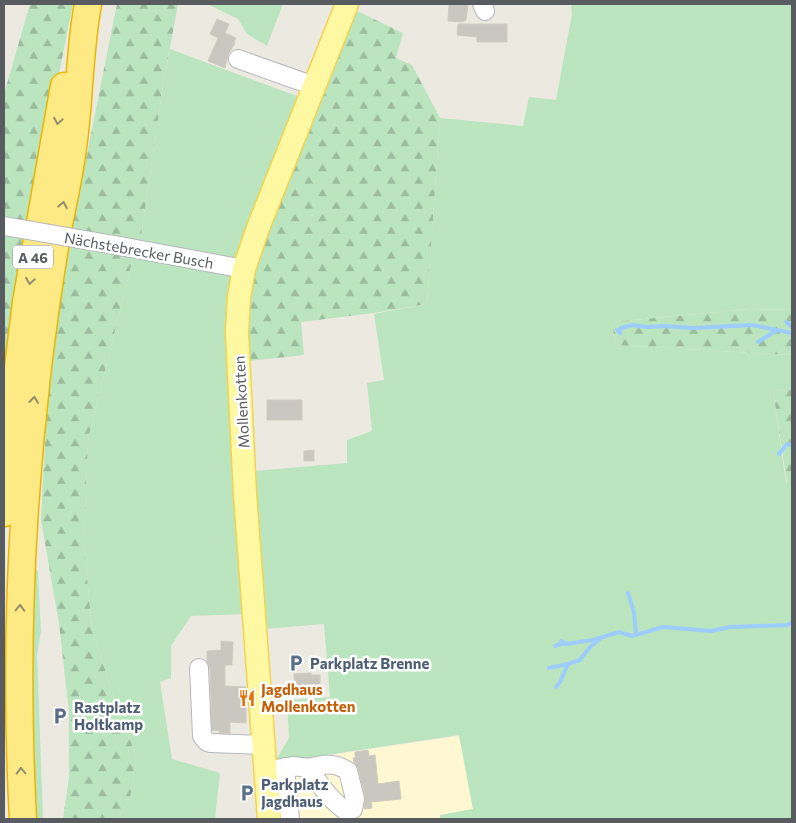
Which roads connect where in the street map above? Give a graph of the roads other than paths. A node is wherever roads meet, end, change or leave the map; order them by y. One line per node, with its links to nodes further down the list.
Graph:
1 (79, 4): 9 (highway, A 46, one-way to 9)
2 (88, 4): 8 (highway, A 46, one-way to 2)
3 (347, 4): 5 (main road, Mollenkotten)
4 (238, 59): 5 (street)
5 (314, 86): 7 (main road, Mollenkotten)
6 (4, 226): 7 (street, Nächstebrecker Busch, bridge)
7 (244, 269): 12 (main road, Mollenkotten)
8 (29, 448): 10 (highway); 15 (highway, A 46, one-way to 8)
9 (4, 513)
10 (39, 562)
11 (199, 668): 12 (street)
12 (264, 744): 14 (main road, Mollenkotten)
13 (308, 768): 14 (street)
14 (275, 769): 16 (main road, Mollenkotten); 17 (street)
15 (24, 819)
16 (269, 819)
17 (290, 819)

